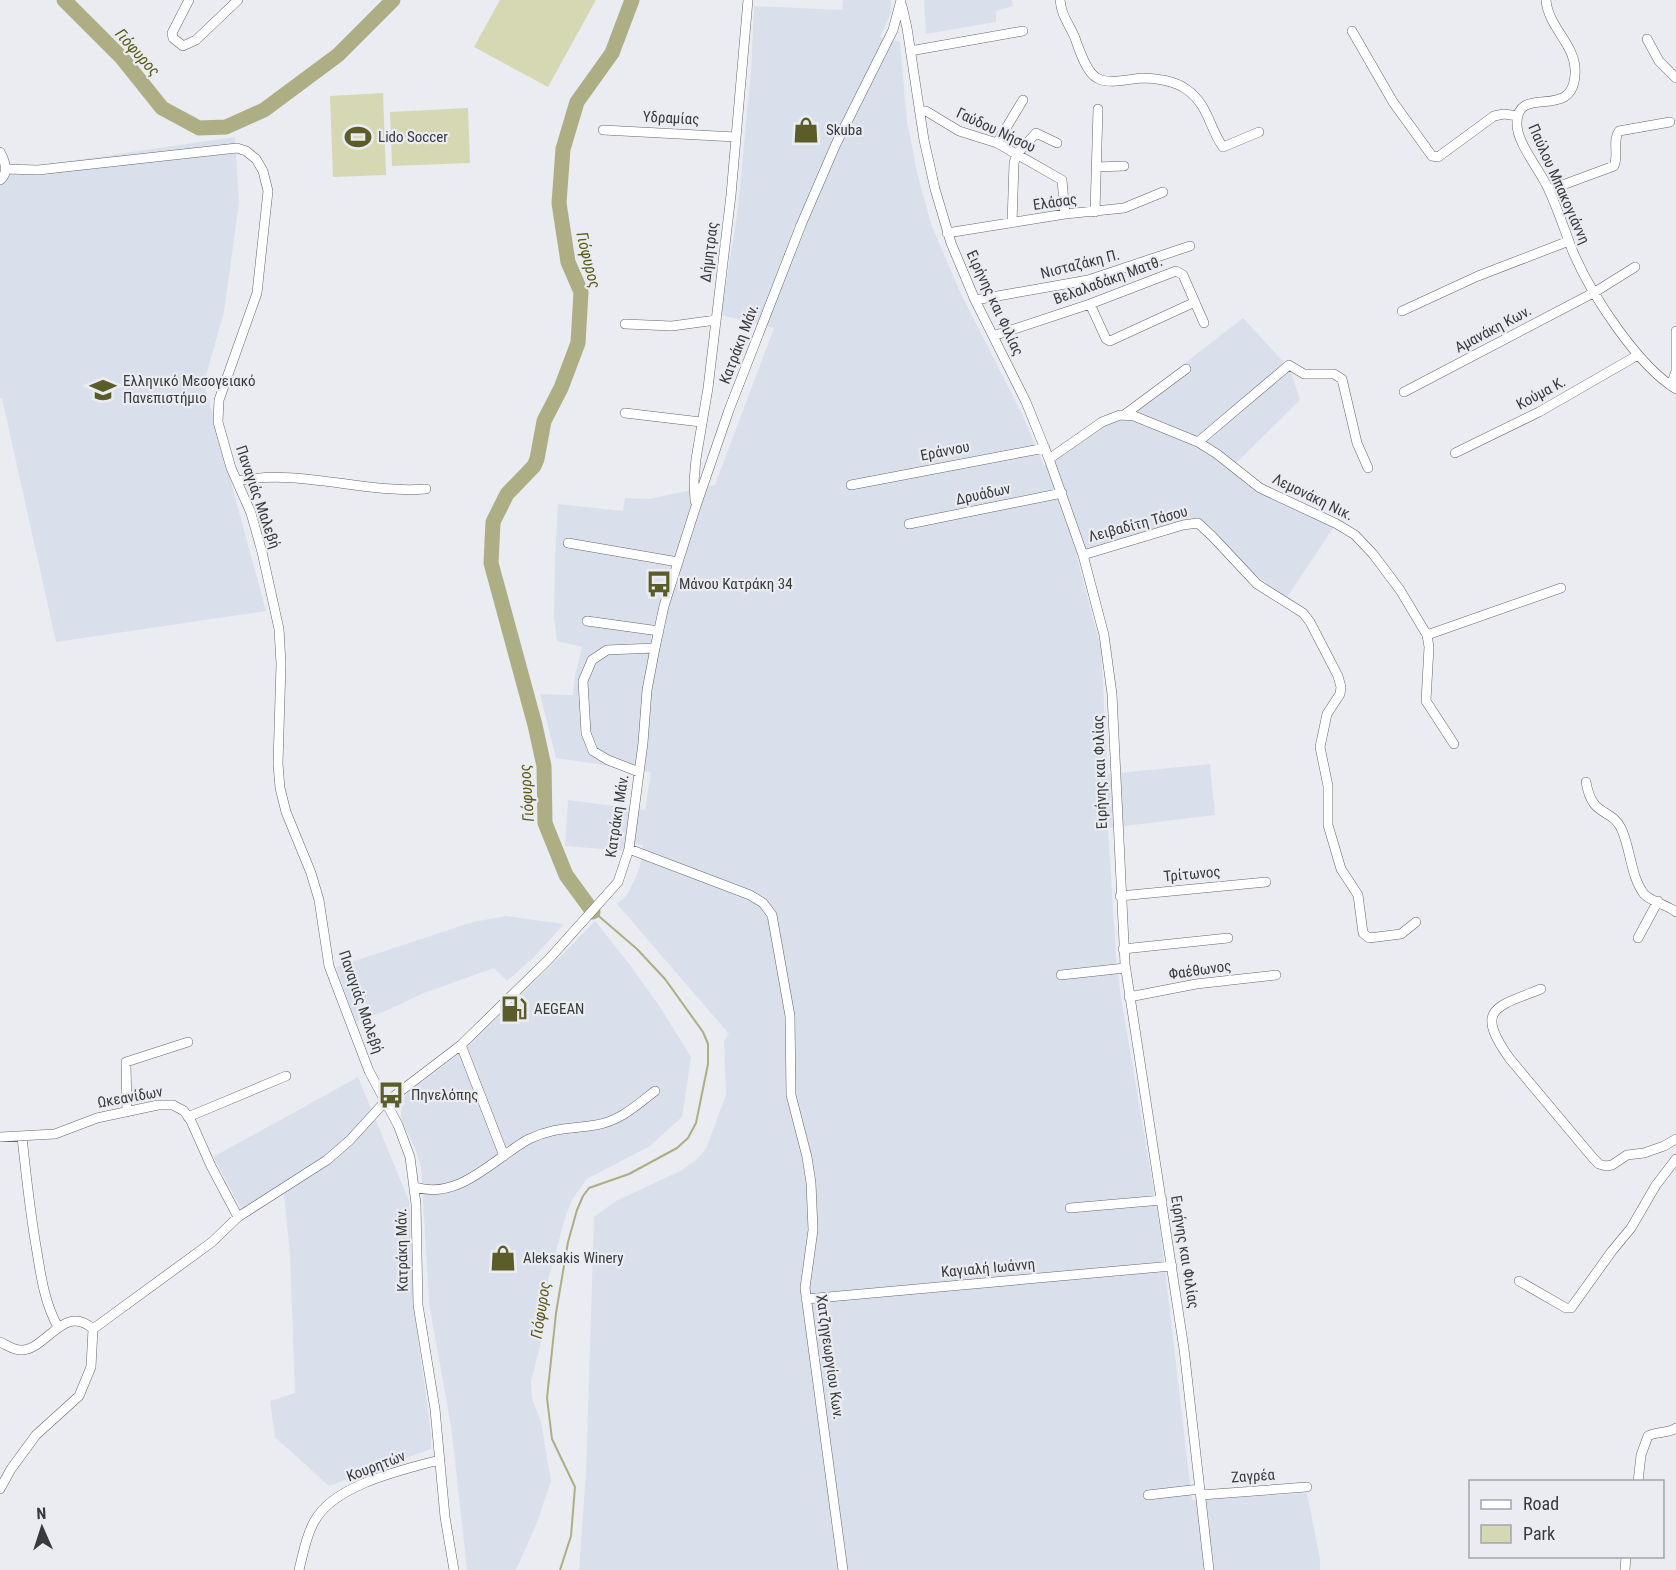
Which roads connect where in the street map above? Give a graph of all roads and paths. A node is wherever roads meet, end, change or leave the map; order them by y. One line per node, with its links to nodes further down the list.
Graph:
1 (189, 0): 2 (street)
2 (238, 0)
3 (748, 0): 19 (street, Δήμητρας)
4 (1060, 0): 18 (street)
5 (1546, 0): 15 (street, Παύλου Μπακογιάννη)
6 (901, 2): 10 (street, Ειρήνης και Φιλίας); 63 (street, Κατράκη Μάν.)
7 (1023, 31): 10 (street)
8 (1352, 31): 15 (street)
9 (1647, 39): 11 (street)
10 (910, 51): 14 (street, Ειρήνης και Φιλίας)
11 (1676, 78)
12 (1023, 100): 20 (street)
13 (1098, 109): 25 (street)
14 (919, 110): 20 (street, Γαύδου Νήσου); 33 (street, Ειρήνης και Φιλίας)
15 (1518, 116): 28 (street, Παύλου Μπακογιάννη)
16 (1670, 122): 28 (street)
17 (603, 130): 19 (street, Υδραμίας)
18 (1259, 132)
19 (736, 137): 42 (street, Δήμητρας)
20 (997, 143): 23 (street, Γαύδου Νήσου)
21 (1057, 143): 23 (street)
22 (0, 152): 26 (street)
23 (1017, 154): 31 (street, Γαύδου Νήσου); 32 (street)
24 (1124, 166): 25 (street)
25 (1096, 167): 30 (street)
26 (5, 169): 27 (street); 59 (street, Παναγιάς Μαλεβή)
27 (0, 180)
28 (1549, 190): 34 (street, Παύλου Μπακογιάννη)
29 (1163, 192): 30 (street, Ελάσας)
30 (1095, 212): 31 (street, Ελάσας)
31 (1065, 214): 32 (street, Ελάσας)
32 (1012, 223): 33 (street, Ελάσας)
33 (947, 233): 38 (street, Ειρήνης και Φιλίας)
34 (1569, 241): 37 (street, Παύλου Μπακογιάννη); 41 (street)
35 (1190, 246): 38 (street, Νισταζάκη Π.)
36 (1635, 267): 37 (street, Αμανάκη Κων.)
37 (1595, 292): 47 (street, Παύλου Μπακογιάννη); 50 (street, Αμανάκη Κων.)
38 (975, 300): 46 (street, Ειρήνης και Φιλίας)
39 (1195, 302): 40 (street, Βελαλαδάκη Ματθ.); 40 (street); 43 (street, Βελαλαδάκη Ματθ.)
40 (1090, 304): 46 (street, Βελαλαδάκη Ματθ.)
41 (1402, 311)
42 (716, 320): 44 (street); 53 (street, Δήμητρας)
43 (1204, 322)
44 (625, 324)
45 (1676, 331): 49 (street)
46 (993, 336): 55 (street, Ειρήνης και Φιλίας)
47 (1638, 355): 49 (street, Παύλου Μπακογιάννη); 56 (street, Κούμα Κ.)
48 (1186, 369): 52 (street)
49 (1674, 388)
50 (1404, 392)
51 (625, 413): 53 (street)
52 (1124, 415): 54 (street, Λεμονάκη Νικ.); 57 (street)
53 (701, 422): 63 (street, Δήμητρας)
54 (1198, 442): 58 (street); 71 (street, Λεμονάκη Νικ.)
55 (1045, 448): 57 (street, Ειρήνης και Φιλίας); 60 (street, Εράννου)
56 (1455, 453)
57 (1049, 459): 62 (street, Ειρήνης και Φιλίας)
58 (1368, 468)
59 (237, 481): 61 (street); 94 (street, Παναγιάς Μαλεβή)
60 (851, 485)
61 (426, 489)
62 (1062, 493): 64 (street, Δρυάδων); 66 (street, Ειρήνης και Φιλίας)
63 (696, 506): 67 (street, Κατράκη Μάν.)
64 (909, 524)
65 (568, 543): 67 (street)
66 (1083, 555): 78 (street, Ειρήνης και Φιλίας); 81 (street, Λειβαδίτη Τάσου)
67 (678, 562): 70 (street, Κατράκη Μάν.)
68 (1561, 588): 71 (street)
69 (587, 621): 70 (street)
70 (658, 631): 72 (street, Κατράκη Μάν.)
71 (1427, 635): 73 (street, Λεμονάκη Νικ.)
72 (654, 648): 74 (street, Κατράκη Μάν.); 74 (street)
73 (1454, 744)
74 (639, 772): 76 (street, Κατράκη Μάν.)
75 (1586, 782): 79 (street)
76 (629, 849): 91 (street, Κατράκη Μάν.); 108 (street, Χατζηγεωργίου Κων.)
77 (1266, 882): 78 (street, Τρίτωνος)
78 (1120, 896): 84 (street, Ειρήνης και Φιλίας)
79 (1658, 902): 80 (street); 83 (street)
80 (1676, 912)
81 (1416, 922)
82 (1228, 938): 84 (street)
83 (1638, 938)
84 (1123, 949): 85 (street, Ειρήνης και Φιλίας)
85 (1125, 968): 86 (street); 89 (street, Ειρήνης και Φιλίας)
86 (1061, 975)
87 (1276, 975): 89 (street, Φαέθωνος)
88 (1541, 989): 99 (street)
89 (1129, 997): 103 (street, Ειρήνης και Φιλίας)
90 (188, 1042): 95 (street)
91 (461, 1045): 94 (street, Κατράκη Μάν.); 100 (street)
92 (286, 1077): 96 (street)
93 (655, 1091): 100 (street)
94 (386, 1102): 102 (street, Κατράκη Μάν.); 105 (street)
95 (127, 1112): 96 (street, Ωκεανίδων); 98 (street, Ωκεανίδων)
96 (188, 1117): 105 (street)
97 (0, 1137): 98 (street, Ωκεανίδων)
98 (22, 1137): 109 (street)
99 (1676, 1140)
100 (504, 1156): 102 (street)
101 (1676, 1159): 107 (street)
102 (415, 1187): 113 (street, Κατράκη Μάν.)
103 (1162, 1200): 104 (street); 106 (street, Ειρήνης και Φιλίας)
104 (1070, 1208)
105 (238, 1217): 110 (street)
106 (1172, 1266): 108 (street, Καγιαλή Ιωάννη); 117 (street, Ειρήνης και Φιλίας)
107 (1519, 1281)
108 (806, 1299): 121 (street, Χατζηγεωργίου Κων.)
109 (58, 1327): 110 (street); 111 (street)
110 (93, 1329): 116 (street)
111 (0, 1342)
112 (1676, 1428): 114 (street)
113 (439, 1460): 119 (street, Κουρητών); 120 (street, Κατράκη Μάν.)
114 (1638, 1480)
115 (1307, 1487): 117 (street, Ζαγρέα)
116 (0, 1489)
117 (1201, 1492): 118 (street, Ζαγρέα); 122 (street, Ειρήνης και Φιλίας)
118 (1148, 1495)
119 (299, 1570)
120 (454, 1570)
121 (843, 1570)
122 (1209, 1570)

